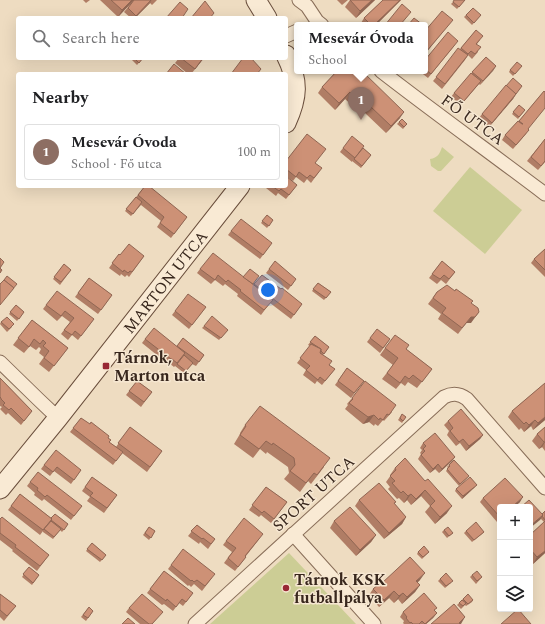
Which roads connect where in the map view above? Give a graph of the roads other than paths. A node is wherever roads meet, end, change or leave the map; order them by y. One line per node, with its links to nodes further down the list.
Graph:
1 (256, 0): 3 (street)
2 (299, 0): 4 (street)
3 (265, 16)
4 (315, 22)
5 (288, 60): 7 (street)
6 (385, 74): 9 (street, FŐ UTCA)
7 (288, 118)
8 (238, 188): 11 (street, MARTON UTCA)
9 (545, 194)
10 (0, 362): 11 (street)
11 (58, 418): 13 (street, MARTON UTCA)
12 (545, 488): 14 (street, SPORT UTCA)
13 (0, 489)
14 (293, 534): 15 (street, SPORT UTCA); 16 (street)
15 (195, 624)
16 (374, 624)

